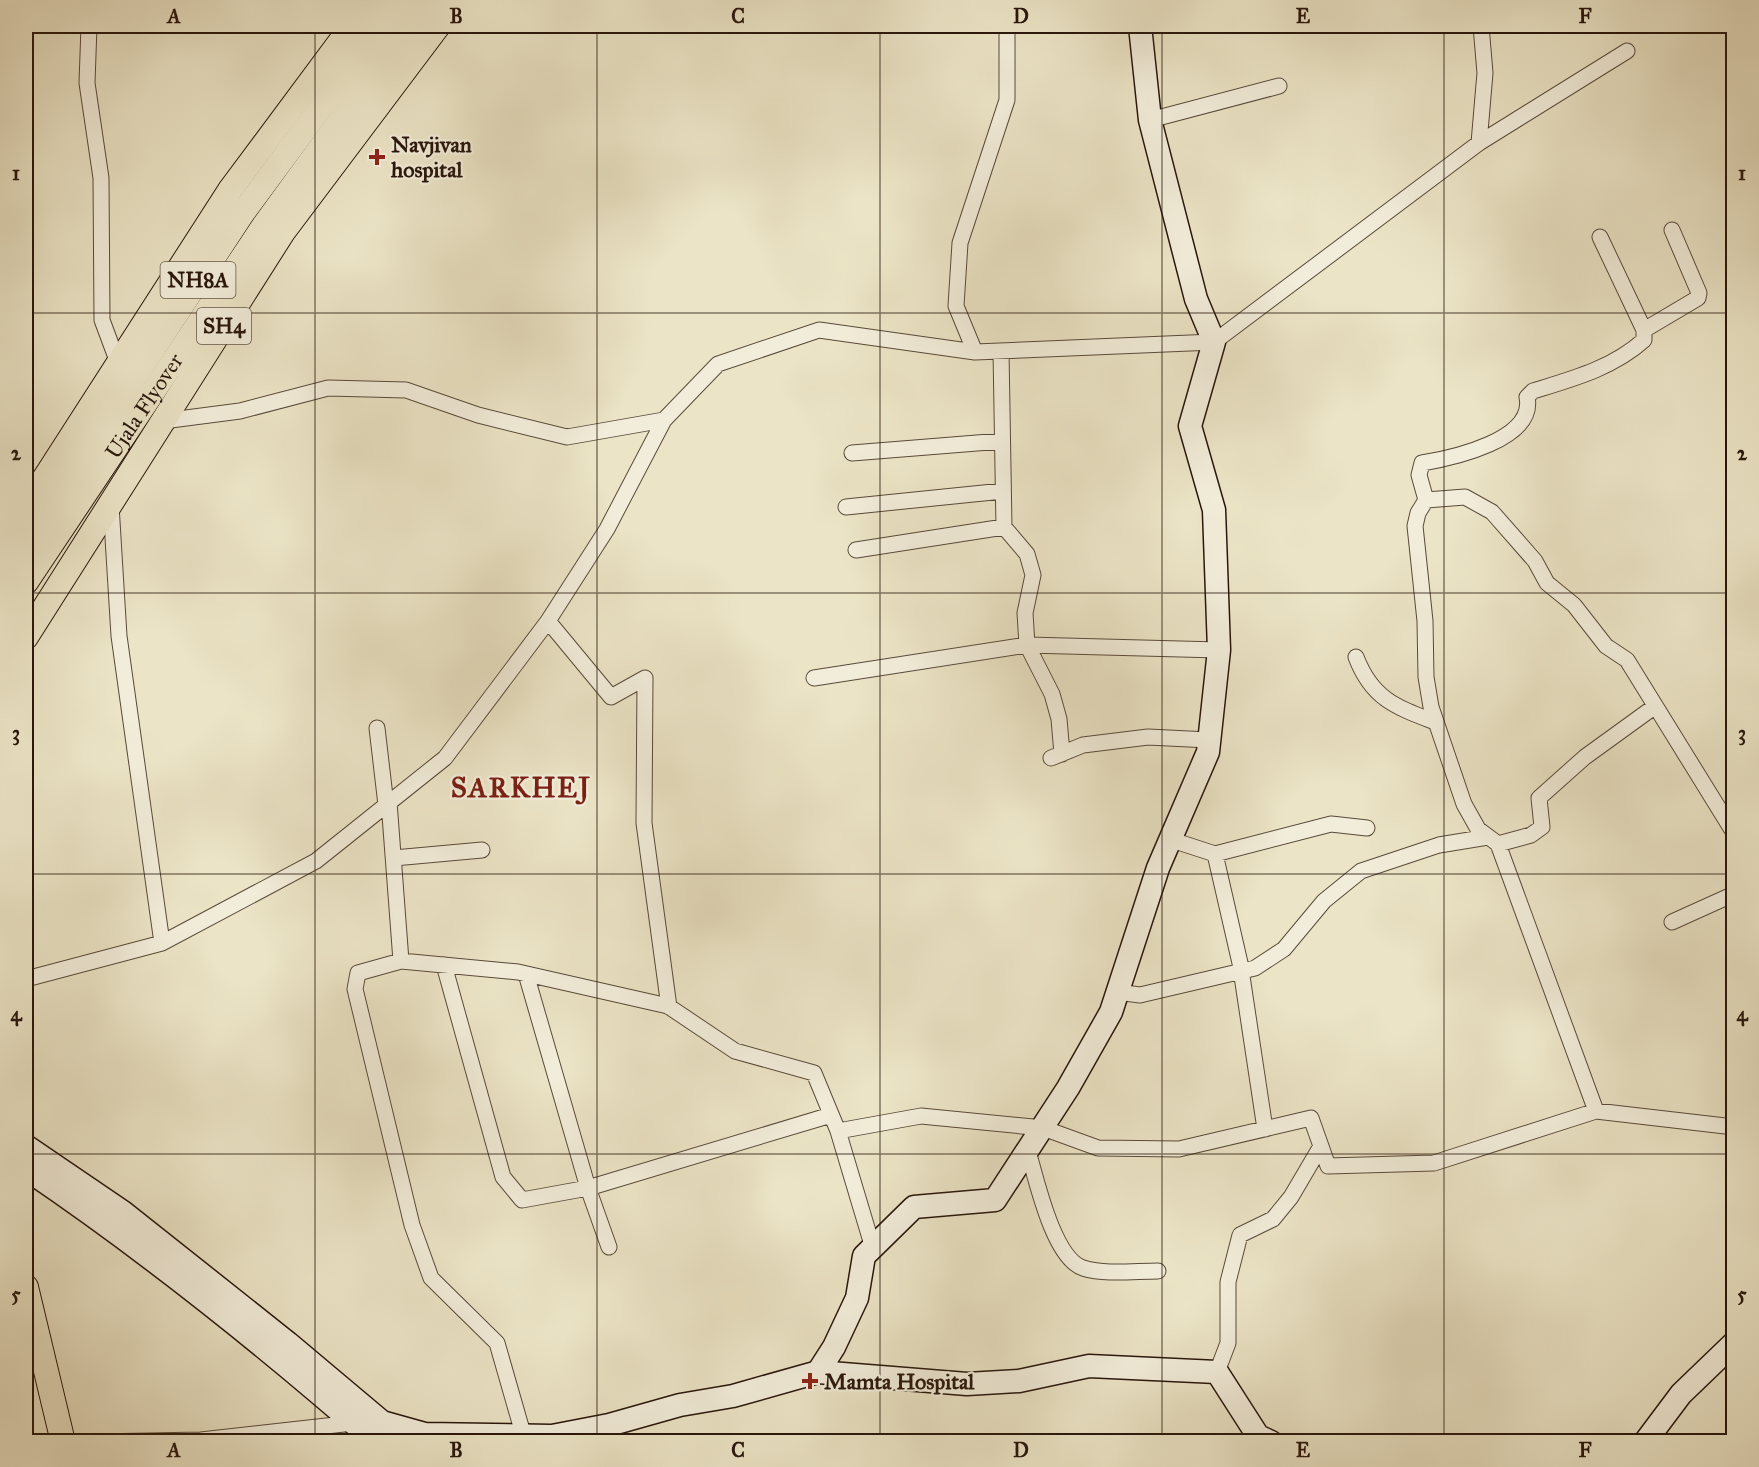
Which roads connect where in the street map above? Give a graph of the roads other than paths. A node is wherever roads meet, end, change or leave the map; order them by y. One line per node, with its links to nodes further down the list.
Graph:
1 (88, 26): 19 (street)
2 (352, 26): 19 (main road)
3 (381, 26): 30 (main road, Ujala Flyover / NH8A)
4 (410, 26): 32 (main road, Ujala Flyover / NH8A)
5 (438, 26): 21 (main road, SH4)
6 (1007, 26): 18 (street)
7 (1140, 26): 11 (street)
8 (1481, 26): 12 (street)
9 (1627, 51): 12 (street)
10 (1279, 86): 11 (street)
11 (1150, 120): 16 (street)
12 (1479, 143): 16 (street)
13 (1672, 230): 15 (street)
14 (1600, 237): 15 (street)
15 (1644, 330): 25 (street)
16 (1214, 342): 17 (street); 36 (street)
17 (1001, 351): 18 (street); 22 (street)
18 (975, 352): 20 (street)
19 (118, 363): 27 (main road)
20 (664, 420): 21 (street); 33 (street)
21 (163, 421): 26 (main road, SH4)
22 (1002, 441): 23 (street); 24 (street)
23 (852, 453)
24 (1003, 490): 28 (street); 29 (street)
25 (1426, 500): 39 (street); 40 (street)
26 (111, 502): 34 (main road, SH4); 53 (street)
27 (26, 507)
28 (846, 507)
29 (1004, 527): 31 (street); 35 (street)
30 (26, 542)
31 (856, 550)
32 (26, 582)
33 (548, 621): 43 (street); 60 (street)
34 (26, 637)
35 (1027, 645): 36 (street); 38 (street); 42 (street)
36 (1219, 650): 42 (street)
37 (1356, 657): 40 (street)
38 (814, 678)
39 (1654, 707): 45 (street); 47 (street)
40 (1436, 722): 47 (street)
41 (377, 728): 43 (street)
42 (1209, 740): 46 (street)
43 (388, 803): 50 (street); 53 (street)
44 (1367, 828): 49 (street)
45 (1734, 833)
46 (1172, 840): 49 (street); 59 (street)
47 (1493, 840): 56 (street); 61 (street)
48 (482, 850): 50 (street)
49 (1215, 854): 56 (street)
50 (394, 858): 54 (street)
51 (1734, 894): 52 (street)
52 (1671, 922)
53 (162, 943): 58 (street)
54 (401, 961): 55 (street); 81 (street)
55 (444, 965): 57 (street); 71 (street)
56 (1242, 972): 59 (street); 65 (street)
57 (526, 974): 60 (street); 71 (street)
58 (26, 979)
59 (1118, 992): 64 (street)
60 (669, 1007): 62 (street)
61 (1596, 1111): 63 (street); 68 (street)
62 (831, 1115): 66 (street); 71 (street)
63 (1734, 1126)
64 (1043, 1128): 65 (street); 66 (street); 69 (street)
65 (1265, 1129): 68 (street)
66 (838, 1131): 73 (street)
67 (26, 1146): 81 (street)
68 (1321, 1146): 78 (street)
69 (1028, 1151): 73 (street); 74 (street)
70 (26, 1169): 80 (street)
71 (588, 1188): 72 (street)
72 (609, 1247)
73 (873, 1248): 77 (street)
74 (1158, 1271)
75 (26, 1287): 82 (main road)
76 (1734, 1343): 87 (street)
77 (818, 1372): 78 (street); 79 (street)
78 (1218, 1372): 86 (street)
79 (733, 1396): 81 (street); 85 (street)
80 (353, 1423): 83 (street); 84 (street)
81 (524, 1437)
82 (63, 1442)
83 (95, 1442)
84 (384, 1442)
85 (604, 1442)
86 (1271, 1442)
87 (1645, 1442)

